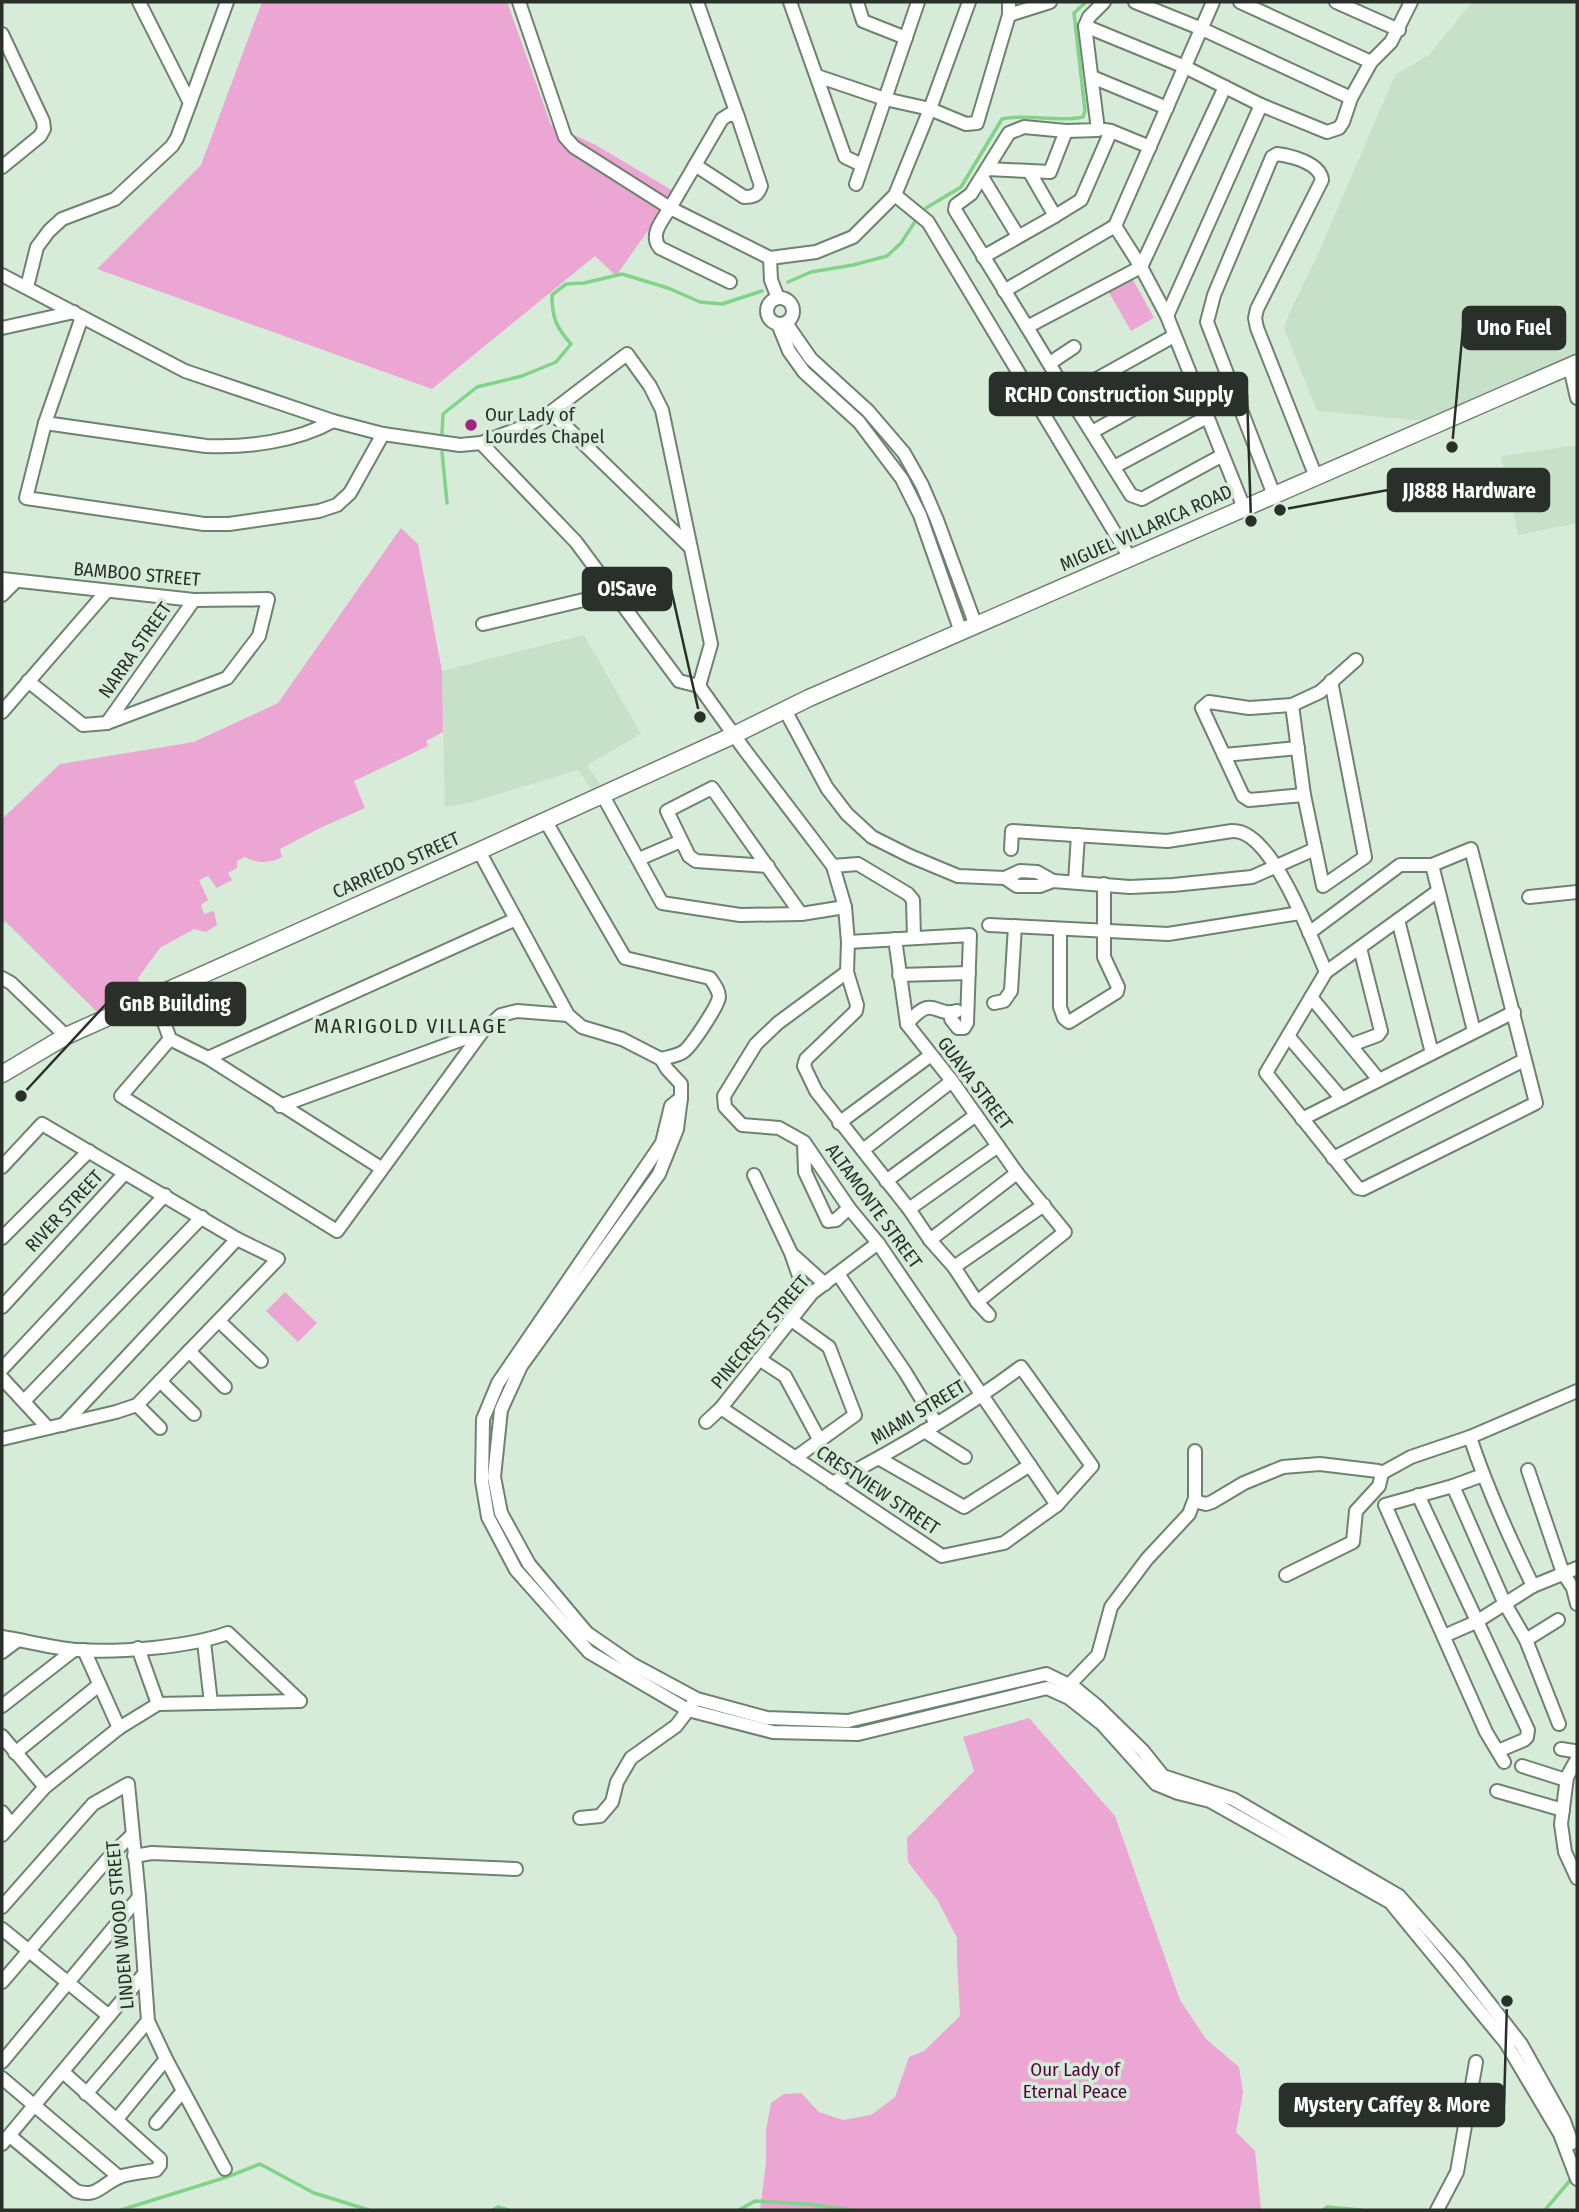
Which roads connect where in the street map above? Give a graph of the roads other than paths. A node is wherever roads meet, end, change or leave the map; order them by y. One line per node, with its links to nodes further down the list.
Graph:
1 (139, 2): 29 (street)
2 (227, 2): 29 (street)
3 (519, 2): 44 (street)
4 (697, 2): 33 (street)
5 (790, 2): 24 (street)
6 (857, 2): 21 (street)
7 (918, 2): 21 (street)
8 (969, 2): 32 (street)
9 (1050, 2): 16 (street)
10 (1104, 2): 17 (street)
11 (1135, 2): 18 (street)
12 (1213, 2): 18 (street)
13 (1240, 2): 22 (street)
14 (1336, 2): 19 (street)
15 (1411, 2): 19 (street)
16 (1009, 8): 32 (street)
17 (1085, 26): 23 (street); 25 (street)
18 (1202, 29): 23 (street); 27 (street)
19 (1399, 30): 22 (street)
20 (2, 34): 39 (street)
21 (906, 38): 28 (street)
22 (1371, 62): 27 (street)
23 (1185, 67): 26 (street); 31 (street)
24 (817, 76): 28 (street); 38 (street)
25 (1092, 77): 31 (street); 34 (street)
26 (1225, 87): 30 (street); 50 (street)
27 (1351, 98): 30 (street)
28 (885, 99): 32 (street); 38 (street)
29 (190, 103): 53 (street)
30 (1261, 105): 57 (street)
31 (1167, 108): 36 (street)
32 (930, 109): 43 (street)
33 (738, 117): 37 (street); 37 (street)
34 (1104, 130): 35 (street); 36 (street); 45 (street)
35 (1066, 131): 40 (street); 41 (street)
36 (1150, 146): 46 (street)
37 (695, 165): 44 (street)
38 (862, 165): 42 (street)
39 (2, 167)
40 (1029, 171): 41 (street); 45 (street)
41 (985, 173): 47 (street); 48 (street)
42 (856, 184)
43 (895, 195): 49 (street); 81 (street)
44 (670, 208): 49 (street); 52 (street)
45 (1055, 216): 47 (street)
46 (1115, 226): 50 (street); 54 (street)
47 (1018, 236): 48 (street)
48 (983, 257): 54 (street)
49 (770, 258): 55 (street)
50 (1141, 267): 57 (street); 59 (street)
51 (2, 275): 53 (street)
52 (730, 282)
53 (27, 287): 56 (street)
54 (1004, 291): 59 (street)
55 (778, 298): 58 (street); 58 (street)
56 (78, 314): 60 (street); 70 (street); 71 (street)
57 (1167, 316): 61 (street)
58 (782, 324): 88 (street)
59 (1027, 327): 63 (street)
60 (2, 328)
61 (1174, 336): 65 (street); 66 (street)
62 (1074, 347): 63 (street)
63 (1050, 363): 66 (street)
64 (1574, 365): 67 (street); 77 (main road, MIGUEL VILLARICA ROAD)
65 (1191, 377): 69 (street); 72 (street)
66 (1068, 395): 72 (street)
67 (1577, 398)
68 (551, 412): 74 (street); 80 (street); 80 (street)
69 (1207, 417): 75 (street); 76 (street)
70 (333, 421): 71 (street); 73 (street)
71 (45, 423): 73 (street)
72 (1092, 432): 76 (street)
73 (383, 434): 74 (street)
74 (481, 443): 84 (street)
75 (1222, 456): 76 (street); 79 (street)
76 (1114, 467)
77 (1317, 477): 78 (main road, MIGUEL VILLARICA ROAD); 78 (street)
78 (1274, 495): 79 (main road, MIGUEL VILLARICA ROAD)
79 (1244, 508): 81 (main road, MIGUEL VILLARICA ROAD)
80 (690, 547): 92 (street)
81 (1130, 558): 88 (main road, MIGUEL VILLARICA ROAD)
82 (8, 580): 83 (street, BAMBOO STREET); 85 (street)
83 (106, 592): 86 (street, BAMBOO STREET); 90 (street)
84 (613, 593): 87 (street); 92 (street)
85 (2, 595)
86 (194, 600): 97 (street, NARRA STREET); 97 (street, BAMBOO STREET)
87 (483, 624)
88 (969, 629): 93 (main road, MIGUEL VILLARICA ROAD)
89 (1356, 660): 91 (street)
90 (28, 681): 96 (street); 97 (street)
91 (1331, 681): 94 (street); 107 (street)
92 (699, 686): 98 (street)
93 (809, 698): 95 (main road, CARRIEDO STREET)
94 (1292, 705): 99 (street); 100 (street)
95 (785, 710): 98 (main road, CARRIEDO STREET); 114 (street)
96 (2, 712)
97 (107, 723)
98 (734, 735): 101 (main road, CARRIEDO STREET); 113 (street)
99 (1298, 748): 100 (street); 102 (street)
100 (1224, 755): 102 (street)
101 (602, 794): 103 (main road, CARRIEDO STREET); 109 (street)
102 (1304, 795): 107 (street)
103 (545, 821): 108 (main road, CARRIEDO STREET); 155 (street)
104 (1078, 835): 106 (street); 110 (street); 114 (street)
105 (681, 841): 109 (street); 112 (street); 112 (street)
106 (1011, 849)
107 (1315, 849): 110 (street)
108 (479, 851): 122 (street); 138 (main road, CARRIEDO STREET)
109 (639, 859): 121 (street)
110 (1276, 865): 115 (street); 120 (street)
111 (1432, 865): 116 (street); 128 (street); 143 (street)
112 (768, 866): 121 (street)
113 (833, 866): 119 (street); 129 (street)
114 (1075, 882): 115 (street)
115 (1104, 884): 127 (street)
116 (1438, 891): 123 (street); 146 (street)
117 (1577, 892): 118 (street)
118 (1529, 897)
119 (845, 907): 121 (street); 131 (street)
120 (1300, 913): 127 (street); 128 (street)
121 (800, 914)
122 (516, 919): 144 (street); 154 (street)
123 (1398, 920): 132 (street); 152 (street)
124 (989, 925): 125 (street)
125 (1015, 926): 126 (street); 140 (street)
126 (1060, 929): 127 (street); 127 (street)
127 (1102, 932)
128 (1309, 933): 134 (street)
129 (914, 937): 130 (street); 135 (street)
130 (895, 939): 131 (street); 136 (street, GUAVA STREET)
131 (848, 942): 133 (street)
132 (1360, 948): 134 (street); 151 (street)
133 (847, 972): 164 (street); 165 (street, ALTAMONTE STREET)
134 (1326, 972): 139 (street)
135 (970, 973): 136 (street); 141 (street)
136 (899, 975): 145 (street, GUAVA STREET)
137 (2, 978): 148 (street)
138 (155, 995): 148 (main road, CARRIEDO STREET); 150 (street)
139 (1311, 997): 149 (street); 151 (street)
140 (994, 1003)
141 (968, 1008): 142 (street); 142 (street)
142 (952, 1013): 145 (street)
143 (1514, 1013): 146 (street); 156 (street)
144 (568, 1015): 147 (street); 155 (street)
145 (907, 1024): 153 (street, GUAVA STREET)
146 (1474, 1031): 152 (street)
147 (482, 1032): 161 (street); 171 (street)
148 (66, 1036): 157 (main road, CARRIEDO STREET)
149 (1288, 1036): 160 (street); 163 (street)
150 (170, 1039): 154 (street); 171 (street)
151 (1351, 1045): 158 (street)
152 (1432, 1053): 158 (street)
153 (931, 1055): 159 (street, GUAVA STREET); 164 (street)
154 (208, 1058): 161 (street)
155 (662, 1059): 231 (street)
156 (1524, 1060): 169 (street); 169 (street)
157 (2, 1074)
158 (1379, 1080): 160 (street)
159 (952, 1081): 162 (street, GUAVA STREET); 167 (street)
160 (1342, 1099): 163 (street)
161 (280, 1106): 171 (street)
162 (976, 1115): 166 (street, GUAVA STREET); 175 (street)
163 (1302, 1119): 169 (street)
164 (839, 1123): 167 (street)
165 (804, 1142): 178 (street, ALTAMONTE STREET); 178 (street)
166 (998, 1146): 173 (street, GUAVA STREET); 179 (street)
167 (863, 1150): 175 (street)
168 (89, 1151): 170 (street); 172 (street); 181 (street)
169 (1333, 1158)
170 (2, 1167)
171 (382, 1168)
172 (125, 1173): 176 (street); 191 (street, RIVER STREET)
173 (1017, 1173): 177 (street, GUAVA STREET); 183 (street)
174 (754, 1175): 185 (street)
175 (886, 1181): 179 (street)
176 (165, 1195): 180 (street); 199 (street)
177 (1044, 1205): 186 (street); 190 (street, GUAVA STREET)
178 (849, 1208): 184 (street, ALTAMONTE STREET)
179 (909, 1209): 183 (street)
180 (202, 1217): 182 (street); 205 (street)
181 (2, 1238)
182 (237, 1239): 194 (street); 211 (street)
183 (930, 1240): 186 (street)
184 (878, 1243): 187 (street, PINECREST STREET); 204 (street, ALTAMONTE STREET)
185 (791, 1253): 188 (street); 189 (street)
186 (954, 1266): 190 (street)
187 (838, 1274): 188 (street, PINECREST STREET); 210 (street)
188 (825, 1284): 189 (street, PINECREST STREET)
189 (807, 1299): 193 (street, PINECREST STREET)
190 (977, 1302): 192 (street)
191 (2, 1307)
192 (989, 1315)
193 (790, 1319): 196 (street, PINECREST STREET); 217 (street)
194 (219, 1321): 195 (street); 197 (street)
195 (189, 1351): 201 (street); 202 (street)
196 (759, 1359): 207 (street, PINECREST STREET); 217 (street)
197 (261, 1361)
198 (1021, 1367): 204 (street, MIAMI STREET); 230 (street, CRESTVIEW STREET)
199 (2, 1369)
200 (2, 1378): 205 (street)
201 (160, 1381): 206 (street); 208 (street)
202 (225, 1387)
203 (1577, 1391): 215 (street)
204 (983, 1395): 210 (street, MIAMI STREET); 222 (street, ALTAMONTE STREET)
205 (25, 1400): 212 (street)
206 (136, 1405): 211 (street); 213 (street)
207 (721, 1408): 209 (street, PINECREST STREET); 220 (street, CRESTVIEW STREET)
208 (194, 1414)
209 (706, 1422)
210 (936, 1423): 214 (street, MIAMI STREET)
211 (63, 1425): 212 (street)
212 (48, 1427): 216 (street)
213 (160, 1428)
214 (924, 1430): 219 (street); 221 (street, MIAMI STREET)
215 (1470, 1437): 224 (street); 225 (street)
216 (2, 1439)
217 (819, 1439): 220 (street)
218 (1195, 1451): 229 (street)
219 (965, 1457)
220 (795, 1458): 226 (street, CRESTVIEW STREET)
221 (880, 1458): 222 (street); 226 (street, MIAMI STREET)
222 (1030, 1465): 230 (street, ALTAMONTE STREET)
223 (1528, 1470): 233 (street)
224 (1382, 1473): 229 (street); 234 (street)
225 (1483, 1475): 227 (street); 235 (street)
226 (832, 1483): 230 (street, CRESTVIEW STREET)
227 (1452, 1486): 228 (street); 236 (street)
228 (1418, 1495): 239 (street); 240 (street)
229 (1195, 1498): 249 (street)
230 (1057, 1505)
231 (494, 1515): 250 (street); 254 (street)
232 (1577, 1568): 233 (street)
233 (1563, 1573): 235 (street); 237 (street)
234 (1286, 1574)
235 (1532, 1586): 236 (street)
236 (1504, 1602): 239 (street); 243 (street)
237 (1577, 1604)
238 (1558, 1620): 243 (street)
239 (1476, 1622): 240 (street); 240 (street)
240 (1444, 1636)
241 (2, 1637): 242 (street)
242 (18, 1640): 246 (street); 247 (street)
243 (1526, 1640): 255 (street)
244 (204, 1642): 245 (street); 251 (street); 251 (street)
245 (138, 1648): 246 (street); 252 (street)
246 (79, 1650): 248 (street); 253 (street)
247 (2, 1652)
248 (99, 1685): 256 (street); 259 (street)
249 (1069, 1685): 250 (street); 295 (street)
250 (697, 1699): 254 (street)
251 (211, 1703): 252 (street)
252 (158, 1704): 256 (street)
253 (2, 1706)
254 (688, 1710): 268 (street); 298 (street)
255 (1559, 1724)
256 (119, 1728): 264 (street)
257 (2, 1736): 259 (street)
258 (1561, 1749): 260 (street)
259 (15, 1753): 264 (street)
260 (1577, 1754)
261 (1577, 1761): 263 (street)
262 (1522, 1766): 263 (street)
263 (1566, 1780): 266 (street)
264 (45, 1787): 269 (street)
265 (1497, 1791): 266 (street)
266 (1563, 1810): 274 (street)
267 (2, 1812): 269 (street)
268 (580, 1818)
269 (11, 1824): 270 (street)
270 (2, 1835)
271 (132, 1835): 272 (street, LINDEN WOOD STREET); 276 (street, LINDEN WOOD STREET); 278 (street)
272 (134, 1856): 273 (street); 275 (street, LINDEN WOOD STREET)
273 (516, 1869)
274 (1577, 1878)
275 (139, 1898): 279 (street, LINDEN WOOD STREET); 281 (street)
276 (2, 1907)
277 (2, 1929): 278 (street)
278 (27, 1950): 280 (street); 281 (street)
279 (144, 1974): 282 (street); 283 (street, LINDEN WOOD STREET)
280 (2, 1982)
281 (68, 1982): 282 (street); 285 (street)
282 (109, 2016): 287 (street)
283 (148, 2021): 284 (street, LINDEN WOOD STREET); 290 (street)
284 (166, 2059): 289 (street, LINDEN WOOD STREET); 292 (street)
285 (2, 2062)
286 (1476, 2062): 299 (street)
287 (63, 2072): 290 (street); 291 (street)
288 (2, 2078): 291 (street)
289 (183, 2091): 293 (street); 296 (street, LINDEN WOOD STREET)
290 (86, 2094): 292 (street)
291 (34, 2105): 294 (street); 297 (street)
292 (117, 2119): 297 (street)
293 (156, 2123)
294 (6, 2140): 297 (street)
295 (1577, 2156)
296 (225, 2169)
297 (120, 2177)
298 (1577, 2179)
299 (1437, 2210)

